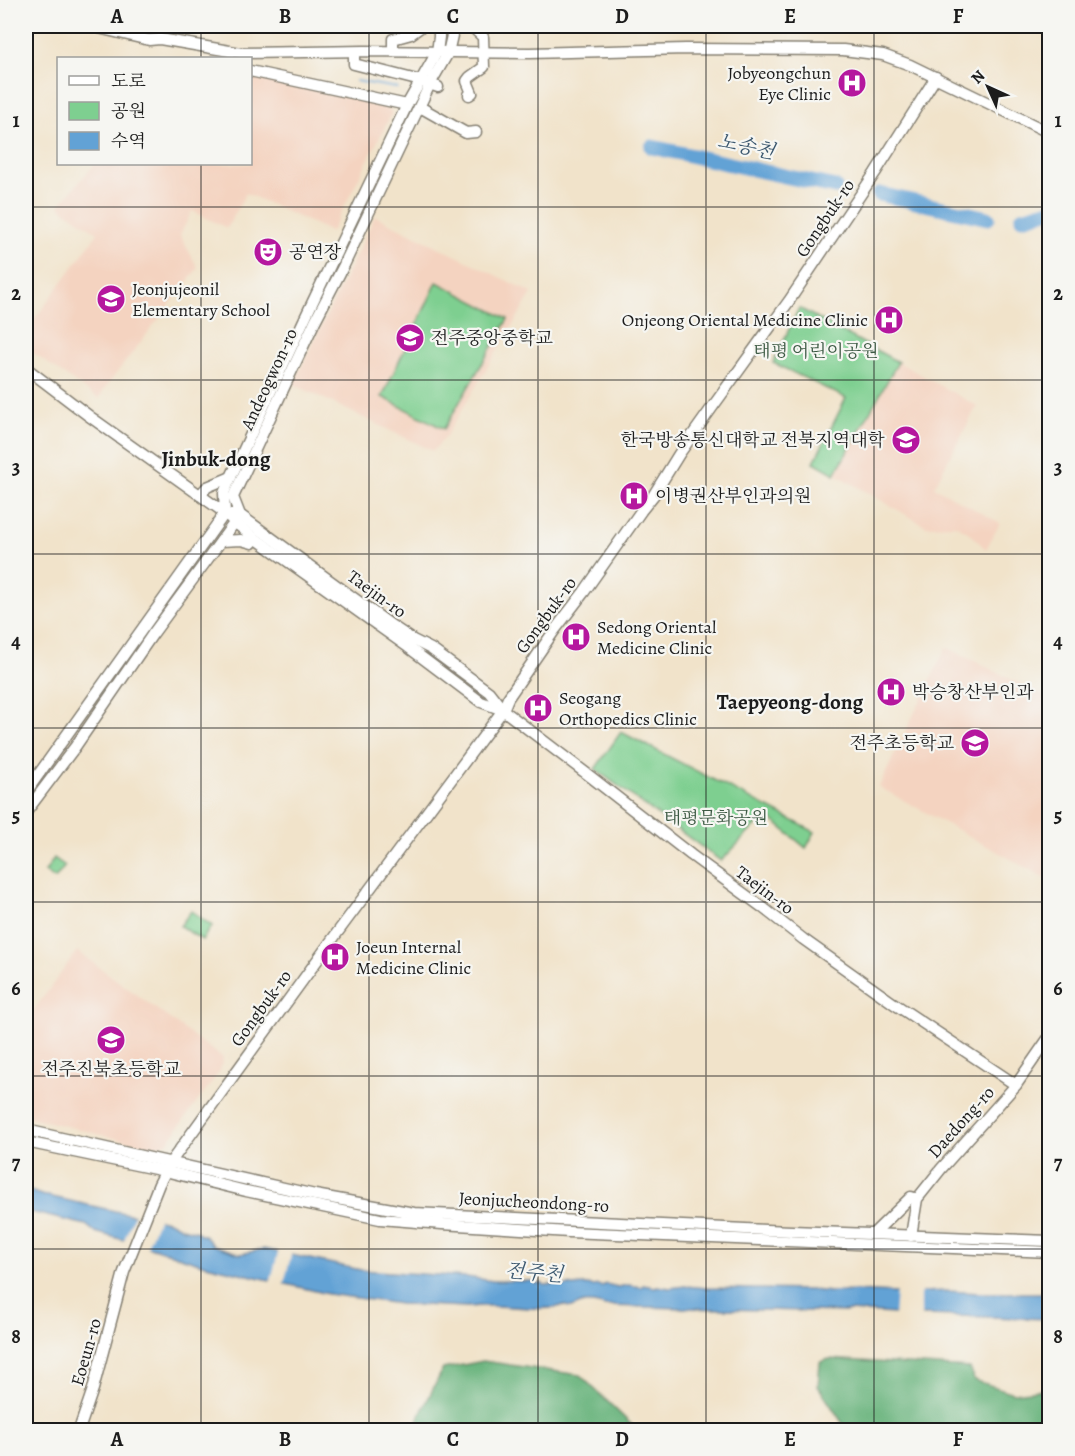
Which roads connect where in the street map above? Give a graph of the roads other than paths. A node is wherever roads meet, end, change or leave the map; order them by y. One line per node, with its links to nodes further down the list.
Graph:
1 (90, 26): 10 (street)
2 (422, 26): 6 (street)
3 (439, 26): 8 (street)
4 (453, 26): 8 (street, Andeogwon-ro)
5 (471, 26): 9 (street)
6 (393, 51): 7 (street); 8 (street)
7 (354, 52): 10 (street); 13 (street)
8 (442, 53): 9 (street); 13 (street, Andeogwon-ro)
9 (484, 53): 12 (street); 14 (street)
10 (242, 56)
11 (252, 71): 15 (street)
12 (936, 77): 18 (street); 26 (street, Gongbuk-ro)
13 (430, 84): 15 (street, Andeogwon-ro); 16 (street, Andeogwon-ro)
14 (469, 95)
15 (407, 105): 20 (street, Andeogwon-ro)
16 (420, 107): 17 (street); 23 (street, Andeogwon-ro)
17 (476, 132)
18 (1050, 133)
19 (26, 368): 21 (street, Taejin-ro)
20 (231, 477): 21 (street); 22 (street, Andeogwon-ro)
21 (200, 495): 22 (street, Taejin-ro)
22 (225, 513): 23 (street, Taejin-ro); 27 (street, Andeogwon-ro)
23 (237, 519): 24 (street, Taejin-ro); 25 (street); 26 (street, Taejin-ro)
24 (255, 538): 25 (street); 26 (street, Taejin-ro)
25 (221, 541): 28 (street)
26 (503, 710): 30 (street, Taejin-ro); 33 (street, Gongbuk-ro)
27 (26, 792)
28 (26, 812)
29 (1050, 1036): 30 (street, Daedong-ro)
30 (1016, 1085): 35 (street, Daedong-ro)
31 (26, 1130): 33 (street, Jeonjucheondong-ro)
32 (26, 1142): 33 (street, Jeonjucheondong-ro)
33 (168, 1167): 34 (street, Gongbuk-ro); 36 (street, Jeonjucheondong-ro); 39 (street, Jeonjucheondong-ro)
34 (159, 1184): 40 (street, Eoeun-ro)
35 (917, 1199): 36 (street); 37 (street, Daedong-ro)
36 (873, 1234): 37 (street, Jeonjucheondong-ro)
37 (911, 1236): 38 (street, Jeonjucheondong-ro)
38 (1050, 1241)
39 (1050, 1252)
40 (79, 1431)

